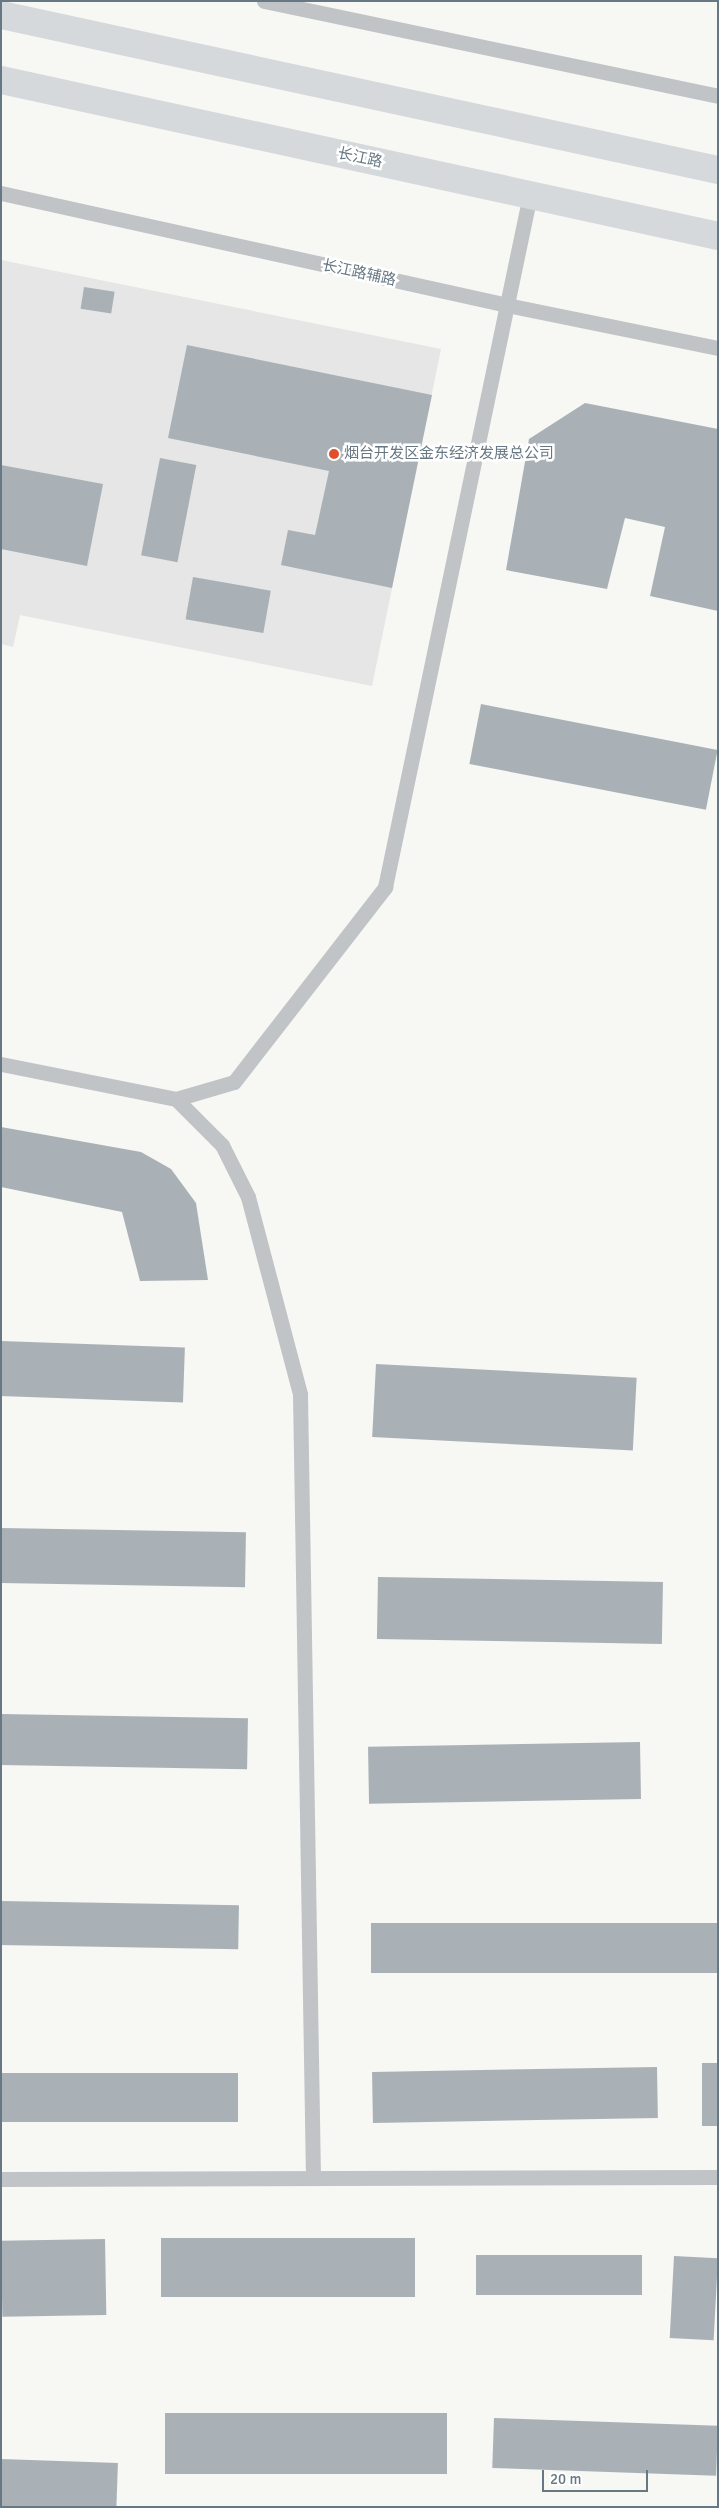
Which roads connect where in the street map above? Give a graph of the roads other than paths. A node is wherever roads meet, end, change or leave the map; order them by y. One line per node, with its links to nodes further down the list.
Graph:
1 (264, 1): 4 (lane)
2 (1, 15): 5 (main road)
3 (1, 80): 7 (main road, 长江路)
4 (718, 96)
5 (718, 170)
6 (1, 193): 9 (lane, 长江路辅路)
7 (530, 194): 8 (main road, 长江路); 9 (lane)
8 (718, 236)
9 (507, 305): 10 (lane, 长江路辅路); 12 (lane)
10 (718, 348)
11 (1, 1064): 12 (lane)
12 (176, 1099): 13 (lane)
13 (313, 2177): 14 (lane); 15 (lane)
14 (718, 2177)
15 (1, 2178)

